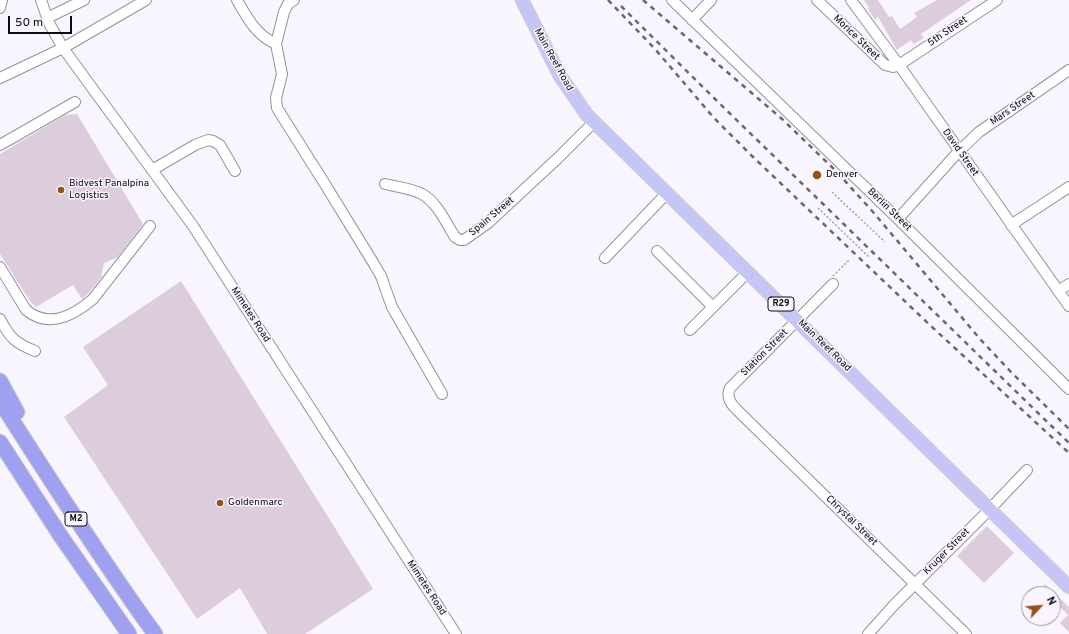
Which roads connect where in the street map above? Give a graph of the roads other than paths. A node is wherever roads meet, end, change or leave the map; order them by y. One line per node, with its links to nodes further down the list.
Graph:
1 (2, 0): 13 (street)
2 (41, 0): 14 (street, Mimetes Road)
3 (84, 0): 14 (street)
4 (146, 0): 19 (street)
5 (237, 0): 18 (street)
6 (294, 0): 18 (street)
7 (522, 0): 24 (main road, Main Reef Road / R29)
8 (672, 0): 15 (street, Berlin Street)
9 (712, 0): 15 (street)
10 (817, 0): 17 (street, Morice Street)
11 (851, 0): 16 (street, David Street)
12 (997, 0): 20 (street, 5th Street)
13 (0, 8)
14 (47, 18): 19 (street, Mimetes Road)
15 (692, 20): 32 (street, Berlin Street)
16 (872, 29): 17 (street); 20 (street, David Street)
17 (860, 42): 20 (street, Morice Street)
18 (276, 44): 50 (street)
19 (63, 48): 22 (street); 27 (street, Mimetes Road)
20 (899, 65): 26 (street, David Street)
21 (1069, 70): 26 (street, Mars Street)
22 (0, 78)
23 (74, 102): 25 (street)
24 (594, 122): 29 (street, Spain Street); 31 (main road, Main Reef Road / R29)
25 (0, 145)
26 (959, 150): 32 (street); 33 (street, David Street)
27 (152, 170): 28 (street); 62 (street, Mimetes Road)
28 (235, 171)
29 (385, 184)
30 (1069, 187): 33 (street)
31 (667, 193): 36 (street); 38 (main road, Main Reef Road / R29)
32 (898, 219): 49 (street, Berlin Street)
33 (1011, 225): 41 (street, David Street)
34 (150, 226): 37 (street)
35 (657, 251): 43 (street)
36 (605, 258)
37 (0, 267)
38 (748, 272): 43 (street); 45 (main road, Main Reef Road / R29)
39 (833, 284): 45 (street, Station Street)
40 (1069, 284): 41 (street)
41 (1058, 291): 42 (street, David Street)
42 (1069, 306)
43 (713, 307): 46 (street)
44 (0, 319): 47 (street)
45 (797, 320): 52 (street, Station Street); 55 (main road, Main Reef Road / R29)
46 (690, 330)
47 (35, 351)
48 (0, 381): 56 (highway)
49 (1069, 389)
50 (442, 394)
51 (0, 401): 56 (highway, M2)
52 (736, 409): 57 (street, Chrystal Street)
53 (0, 442): 60 (highway, M2)
54 (1026, 470): 55 (street, Kruger Street)
55 (990, 509): 57 (street, Kruger Street); 58 (main road, Main Reef Road / R29)
56 (75, 517): 61 (highway, M2)
57 (915, 584): 59 (street, Kruger Street); 63 (street, Chrystal Street)
58 (1069, 587)
59 (870, 633)
60 (129, 634)
61 (155, 634)
62 (456, 634)
63 (966, 634)

